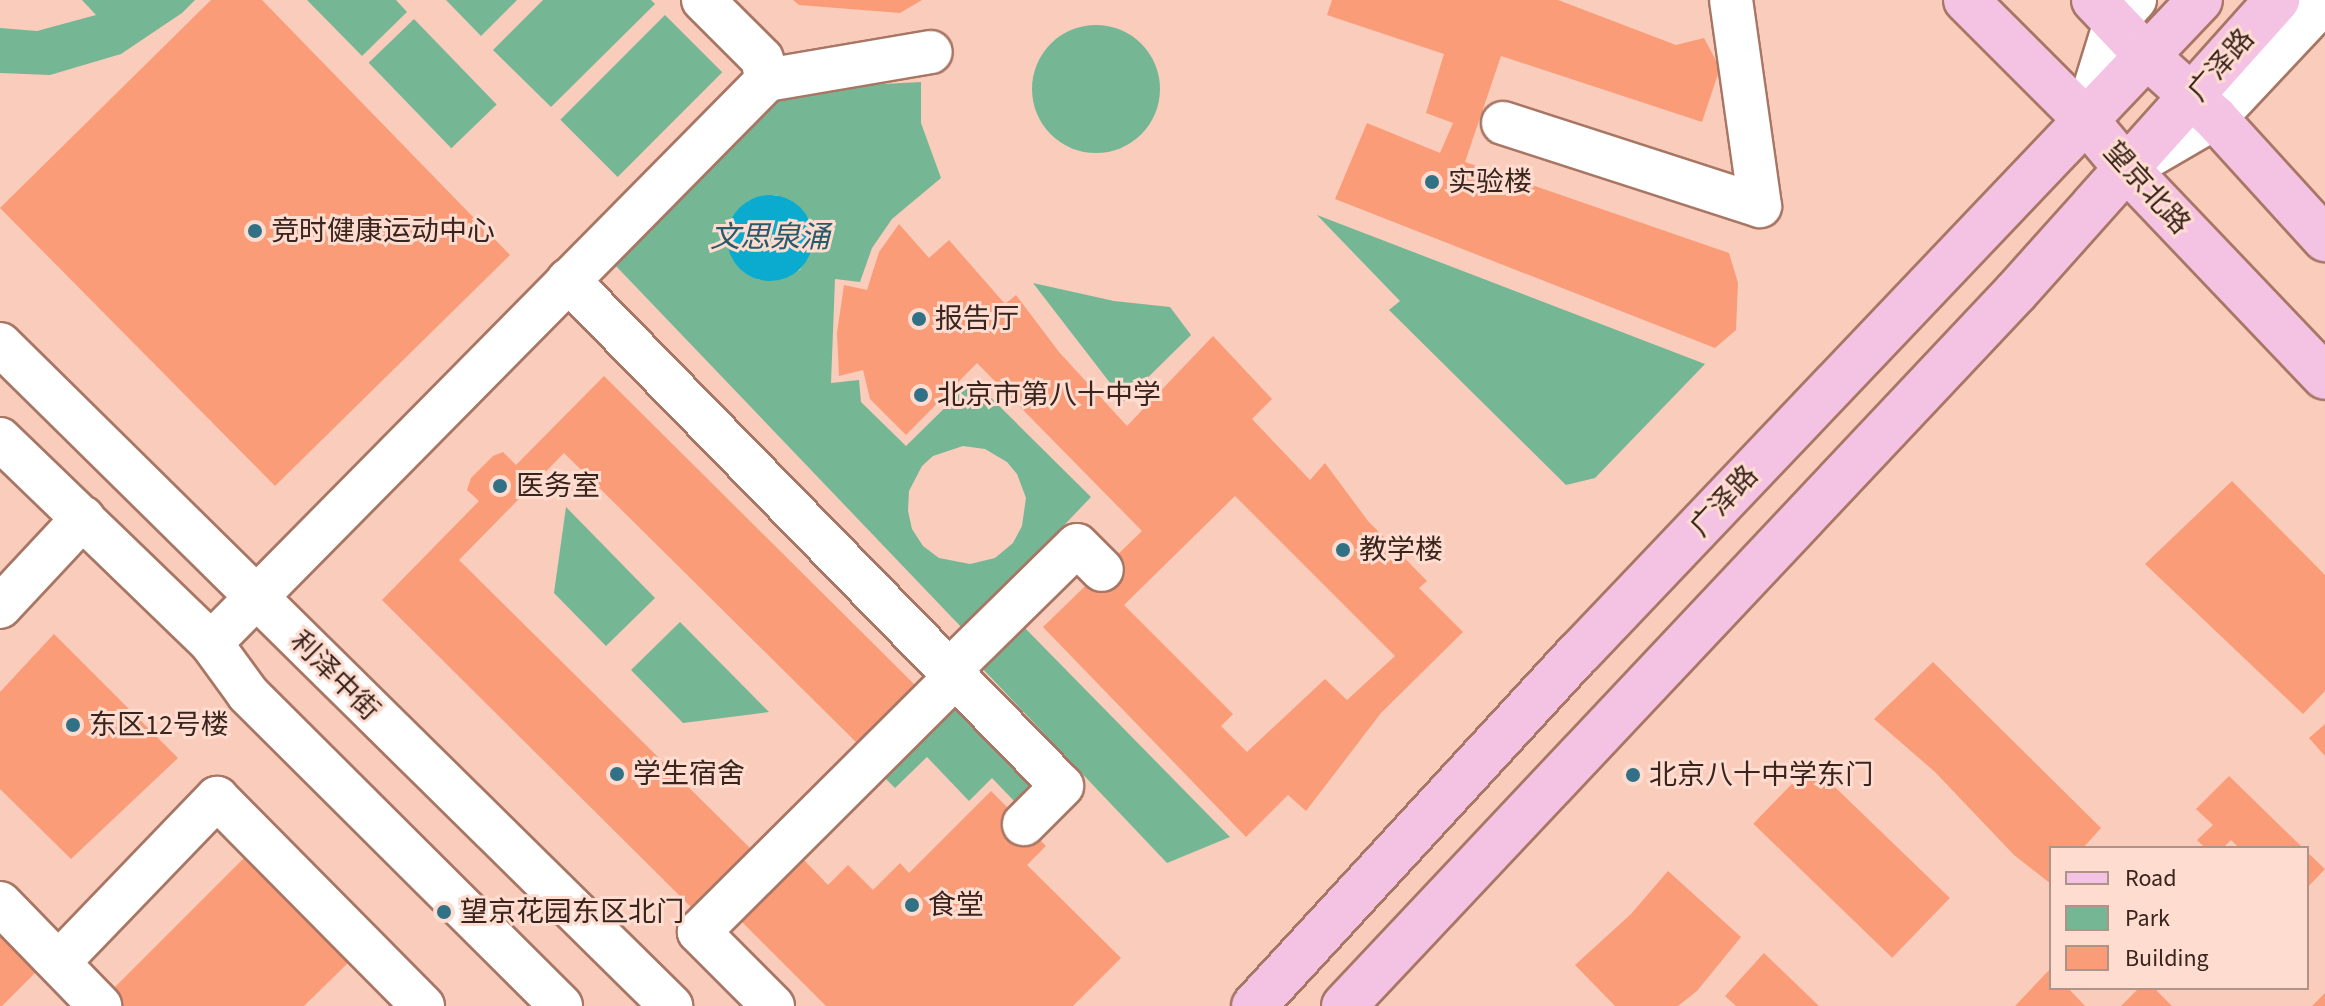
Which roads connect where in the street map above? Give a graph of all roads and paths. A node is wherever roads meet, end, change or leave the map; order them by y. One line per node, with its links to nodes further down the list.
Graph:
1 (703, 0): 10 (street)
2 (1731, 0): 13 (street)
3 (1966, 0): 12 (main road, 望京北路)
4 (2200, 0): 9 (main road, 广泽路)
5 (2277, 0): 11 (main road, 广泽路)
6 (2325, 1): 11 (street)
7 (2115, 7): 9 (main road); 12 (street)
8 (931, 52): 10 (street)
9 (2145, 54): 11 (main road); 12 (main road, 广泽路)
10 (767, 80): 16 (street)
11 (2204, 108): 14 (main road, 广泽路); 15 (main road)
12 (2085, 119): 14 (main road, 望京北路); 34 (main road, 广泽路)
13 (1503, 123)
14 (2127, 169): 18 (main road, 望京北路); 35 (main road, 广泽路)
15 (2325, 239)
16 (568, 280): 22 (street); 25 (street)
17 (0, 344): 22 (street, 利泽中街)
18 (2325, 377)
19 (0, 439): 20 (street)
20 (83, 518): 23 (street); 24 (street)
21 (1102, 570): 25 (street)
22 (256, 598): 24 (street); 32 (street, 利泽中街)
23 (0, 607)
24 (211, 643): 31 (street)
25 (956, 676): 26 (street); 33 (street)
26 (1024, 824)
27 (0, 903): 28 (street)
28 (59, 962): 29 (street); 30 (street)
29 (87, 1002)
30 (423, 1006)
31 (561, 1006)
32 (671, 1006)
33 (773, 1006)
34 (1254, 1006)
35 (1344, 1006)

